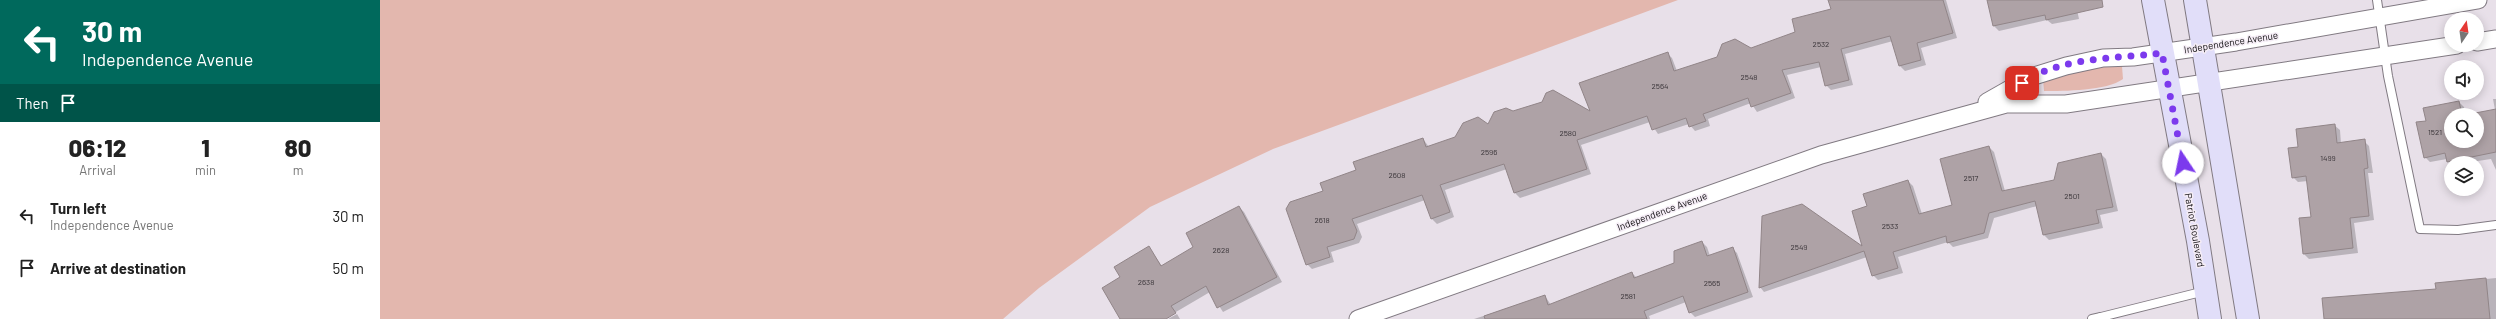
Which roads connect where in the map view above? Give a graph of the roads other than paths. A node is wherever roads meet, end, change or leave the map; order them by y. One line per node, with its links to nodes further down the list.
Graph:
1 (2153, 0): 10 (main road, Patriot Boulevard)
2 (2195, 0): 8 (main road)
3 (2377, 0): 5 (lane)
4 (2478, 0): 5 (street, Independence Avenue)
5 (2380, 18): 8 (street, Independence Avenue); 11 (lane)
6 (2496, 39): 7 (street)
7 (2484, 41)
8 (2203, 47): 10 (street, Independence Avenue); 12 (main road)
9 (2444, 47): 11 (street, Independence Avenue)
10 (2162, 53): 13 (main road, Patriot Boulevard); 14 (street, Independence Avenue)
11 (2385, 56): 12 (street, Independence Avenue); 15 (lane)
12 (2208, 82): 13 (street, Independence Avenue); 21 (main road)
13 (2169, 88): 14 (street, Independence Avenue); 16 (main road, Patriot Boulevard)
14 (1970, 113): 18 (street, Independence Avenue)
15 (2496, 225)
16 (2205, 291): 17 (lane); 20 (main road, Patriot Boulevard)
17 (2101, 318): 19 (lane)
18 (1358, 319)
19 (2092, 319)
20 (2210, 319)
21 (2248, 319)

